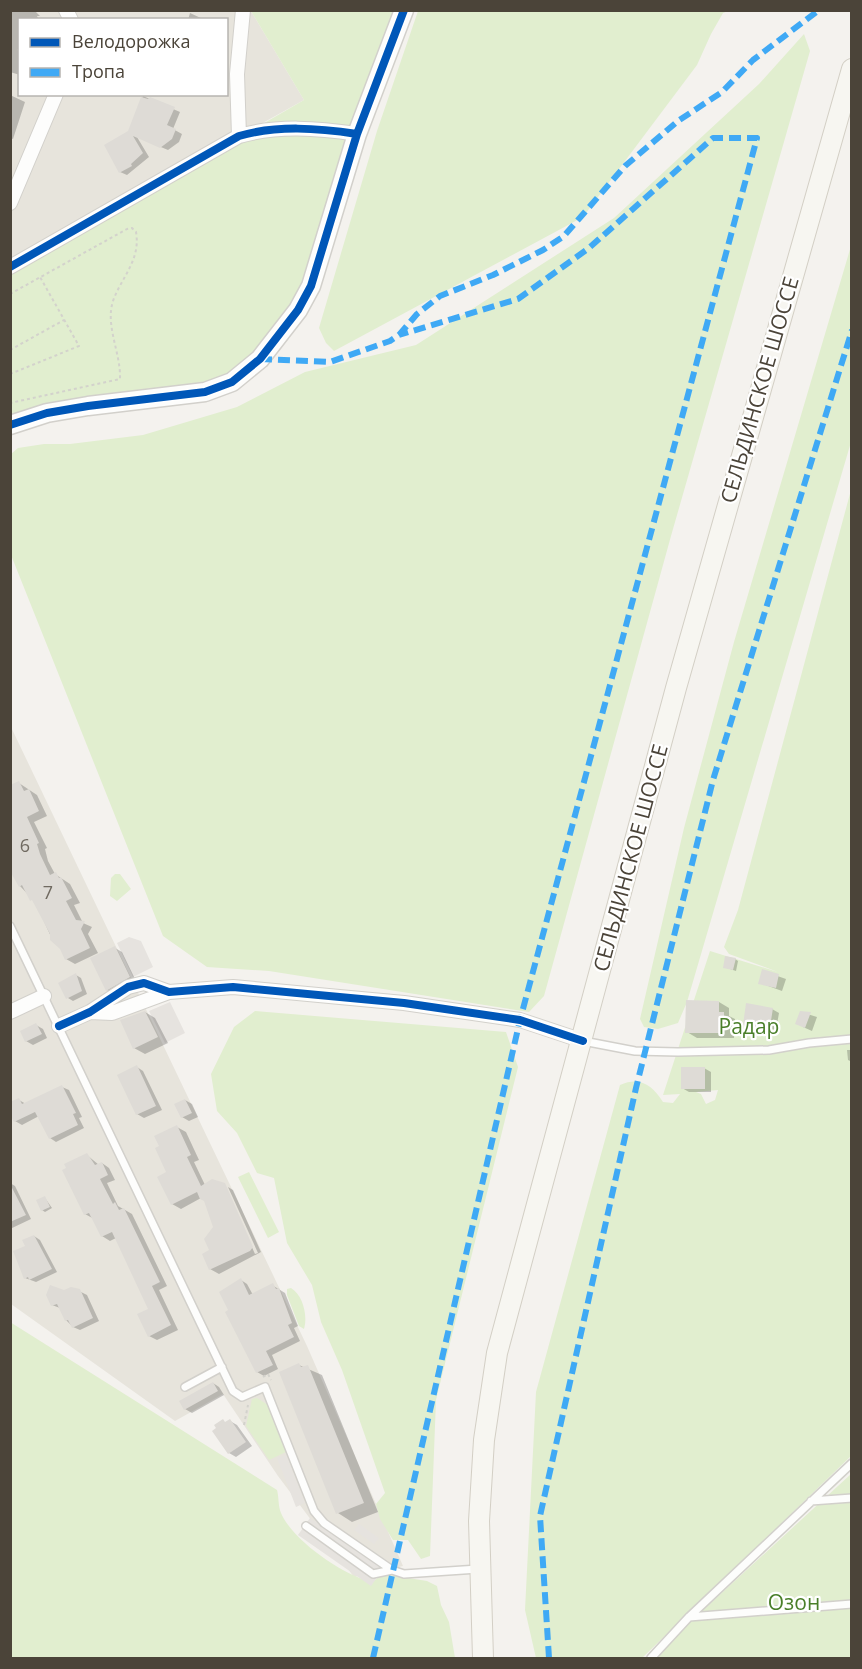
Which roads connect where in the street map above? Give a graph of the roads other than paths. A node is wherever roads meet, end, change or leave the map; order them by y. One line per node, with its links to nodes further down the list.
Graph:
1 (243, 10): 6 (street)
2 (404, 10): 5 (street)
3 (852, 69): 15 (main road, СЕЛЬДИНСКОЕ ШОССЕ)
4 (55, 96): 7 (street)
5 (357, 134): 6 (street); 9 (street)
6 (239, 136): 8 (street)
7 (10, 203)
8 (10, 267)
9 (10, 424)
10 (10, 926): 11 (lane)
11 (44, 996): 12 (street); 13 (lane)
12 (10, 1012)
13 (59, 1026): 15 (street); 16 (lane)
14 (852, 1039): 15 (lane)
15 (583, 1041): 22 (main road, СЕЛЬДИНСКОЕ ШОССЕ)
16 (222, 1367): 17 (lane); 23 (lane)
17 (185, 1387)
18 (852, 1463): 20 (lane)
19 (852, 1498): 20 (lane)
20 (811, 1501): 25 (lane)
21 (306, 1526): 23 (lane)
22 (480, 1569): 23 (lane); 26 (main road, СЕЛЬДИНСКОЕ ШОССЕ)
23 (392, 1570)
24 (852, 1604): 25 (lane)
25 (689, 1617): 27 (lane)
26 (483, 1659)
27 (651, 1659)

